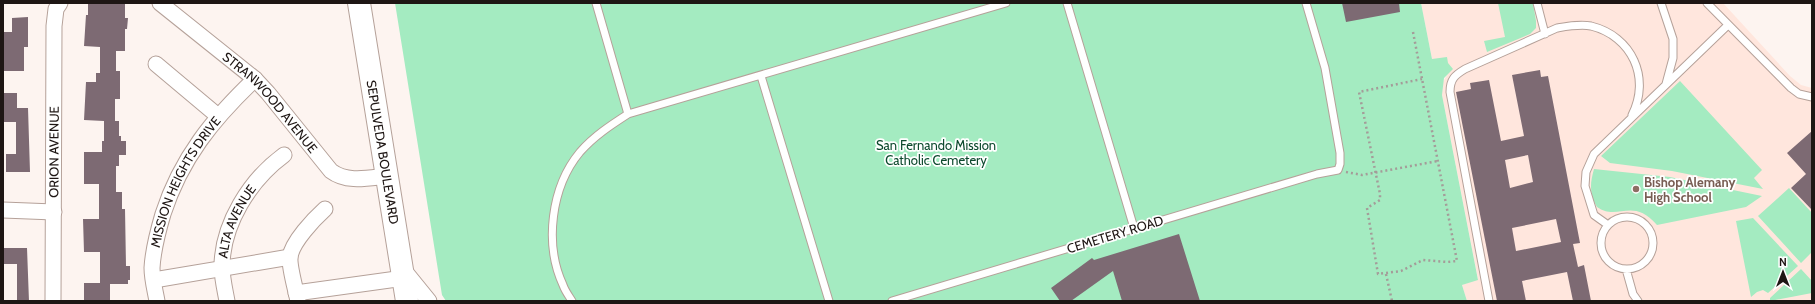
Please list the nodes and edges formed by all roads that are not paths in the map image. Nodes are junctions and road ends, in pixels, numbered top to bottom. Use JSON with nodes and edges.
{"nodes":[{"id":1,"x":60,"y":3,"type":"edge"},
{"id":2,"x":160,"y":3,"type":"edge"},
{"id":3,"x":359,"y":3,"type":"edge"},
{"id":4,"x":596,"y":3,"type":"edge"},
{"id":5,"x":1006,"y":3,"type":"edge"},
{"id":6,"x":1067,"y":3,"type":"edge"},
{"id":7,"x":1306,"y":3,"type":"edge"},
{"id":8,"x":1537,"y":3,"type":"edge"},
{"id":9,"x":1661,"y":3,"type":"edge"},
{"id":10,"x":1707,"y":3,"type":"edge"},
{"id":11,"x":1728,"y":25,"type":"junction"},
{"id":12,"x":1545,"y":34,"type":"junction"},
{"id":13,"x":156,"y":64,"type":"dead end"},
{"id":14,"x":761,"y":76,"type":"junction"},
{"id":15,"x":255,"y":79,"type":"junction"},
{"id":16,"x":1666,"y":84,"type":"junction"},
{"id":17,"x":1812,"y":97,"type":"edge"},
{"id":18,"x":628,"y":114,"type":"junction"},
{"id":19,"x":1632,"y":115,"type":"junction"},
{"id":20,"x":218,"y":116,"type":"junction"},
{"id":21,"x":284,"y":155,"type":"dead end"},
{"id":22,"x":387,"y":176,"type":"junction"},
{"id":23,"x":325,"y":209,"type":"dead end"},
{"id":24,"x":3,"y":210,"type":"edge"},
{"id":25,"x":54,"y":212,"type":"junction"},
{"id":26,"x":1608,"y":225,"type":"junction"},
{"id":27,"x":1134,"y":228,"type":"junction"},
{"id":28,"x":290,"y":257,"type":"junction"},
{"id":29,"x":222,"y":268,"type":"junction"},
{"id":30,"x":1626,"y":269,"type":"junction"},
{"id":31,"x":403,"y":273,"type":"junction"},
{"id":32,"x":154,"y":280,"type":"junction"},
{"id":33,"x":297,"y":297,"type":"edge"},
{"id":34,"x":53,"y":301,"type":"edge"},
{"id":35,"x":157,"y":301,"type":"edge"},
{"id":36,"x":227,"y":301,"type":"edge"},
{"id":37,"x":407,"y":301,"type":"edge"},
{"id":38,"x":429,"y":301,"type":"edge"},
{"id":39,"x":572,"y":301,"type":"edge"},
{"id":40,"x":829,"y":301,"type":"edge"},
{"id":41,"x":892,"y":301,"type":"edge"},
{"id":42,"x":1490,"y":301,"type":"edge"},
{"id":43,"x":1638,"y":301,"type":"edge"}],
"edges":[{"from":1,"to":25,"type":"street","name":"ORION AVENUE"},
{"from":2,"to":15,"type":"street","name":"STRANWOOD AVENUE"},
{"from":3,"to":22,"type":"main road","name":"SEPULVEDA BOULEVARD"},
{"from":4,"to":18,"type":"lane"},
{"from":5,"to":14,"type":"lane"},
{"from":6,"to":27,"type":"lane"},
{"from":7,"to":27,"type":"lane","name":"CEMETERY ROAD"},
{"from":8,"to":12,"type":"lane"},
{"from":9,"to":16,"type":"lane"},
{"from":10,"to":11,"type":"lane"},
{"from":11,"to":16,"type":"lane"},
{"from":11,"to":17,"type":"lane"},
{"from":12,"to":19,"type":"lane"},
{"from":12,"to":42,"type":"lane"},
{"from":13,"to":20,"type":"street"},
{"from":14,"to":18,"type":"lane"},
{"from":14,"to":40,"type":"lane"},
{"from":15,"to":20,"type":"street","name":"MISSION HEIGHTS DRIVE"},
{"from":15,"to":22,"type":"street","name":"STRANWOOD AVENUE"},
{"from":16,"to":19,"type":"lane"},
{"from":18,"to":39,"type":"lane"},
{"from":19,"to":26,"type":"lane"},
{"from":20,"to":32,"type":"street","name":"MISSION HEIGHTS DRIVE"},
{"from":21,"to":29,"type":"street","name":"ALTA AVENUE"},
{"from":22,"to":31,"type":"main road","name":"SEPULVEDA BOULEVARD"},
{"from":23,"to":28,"type":"street"},
{"from":24,"to":25,"type":"street"},
{"from":25,"to":34,"type":"street","name":"ORION AVENUE"},
{"from":26,"to":30,"type":"lane"},
{"from":26,"to":30,"type":"lane"},
{"from":27,"to":41,"type":"lane","name":"CEMETERY ROAD"},
{"from":28,"to":29,"type":"street"},
{"from":28,"to":33,"type":"street"},
{"from":29,"to":32,"type":"street"},
{"from":29,"to":36,"type":"street","name":"ALTA AVENUE"},
{"from":30,"to":43,"type":"lane"},
{"from":31,"to":33,"type":"street"},
{"from":31,"to":37,"type":"main road","name":"SEPULVEDA BOULEVARD"},
{"from":31,"to":38,"type":"street"},
{"from":32,"to":35,"type":"street","name":"MISSION HEIGHTS DRIVE"}]}
